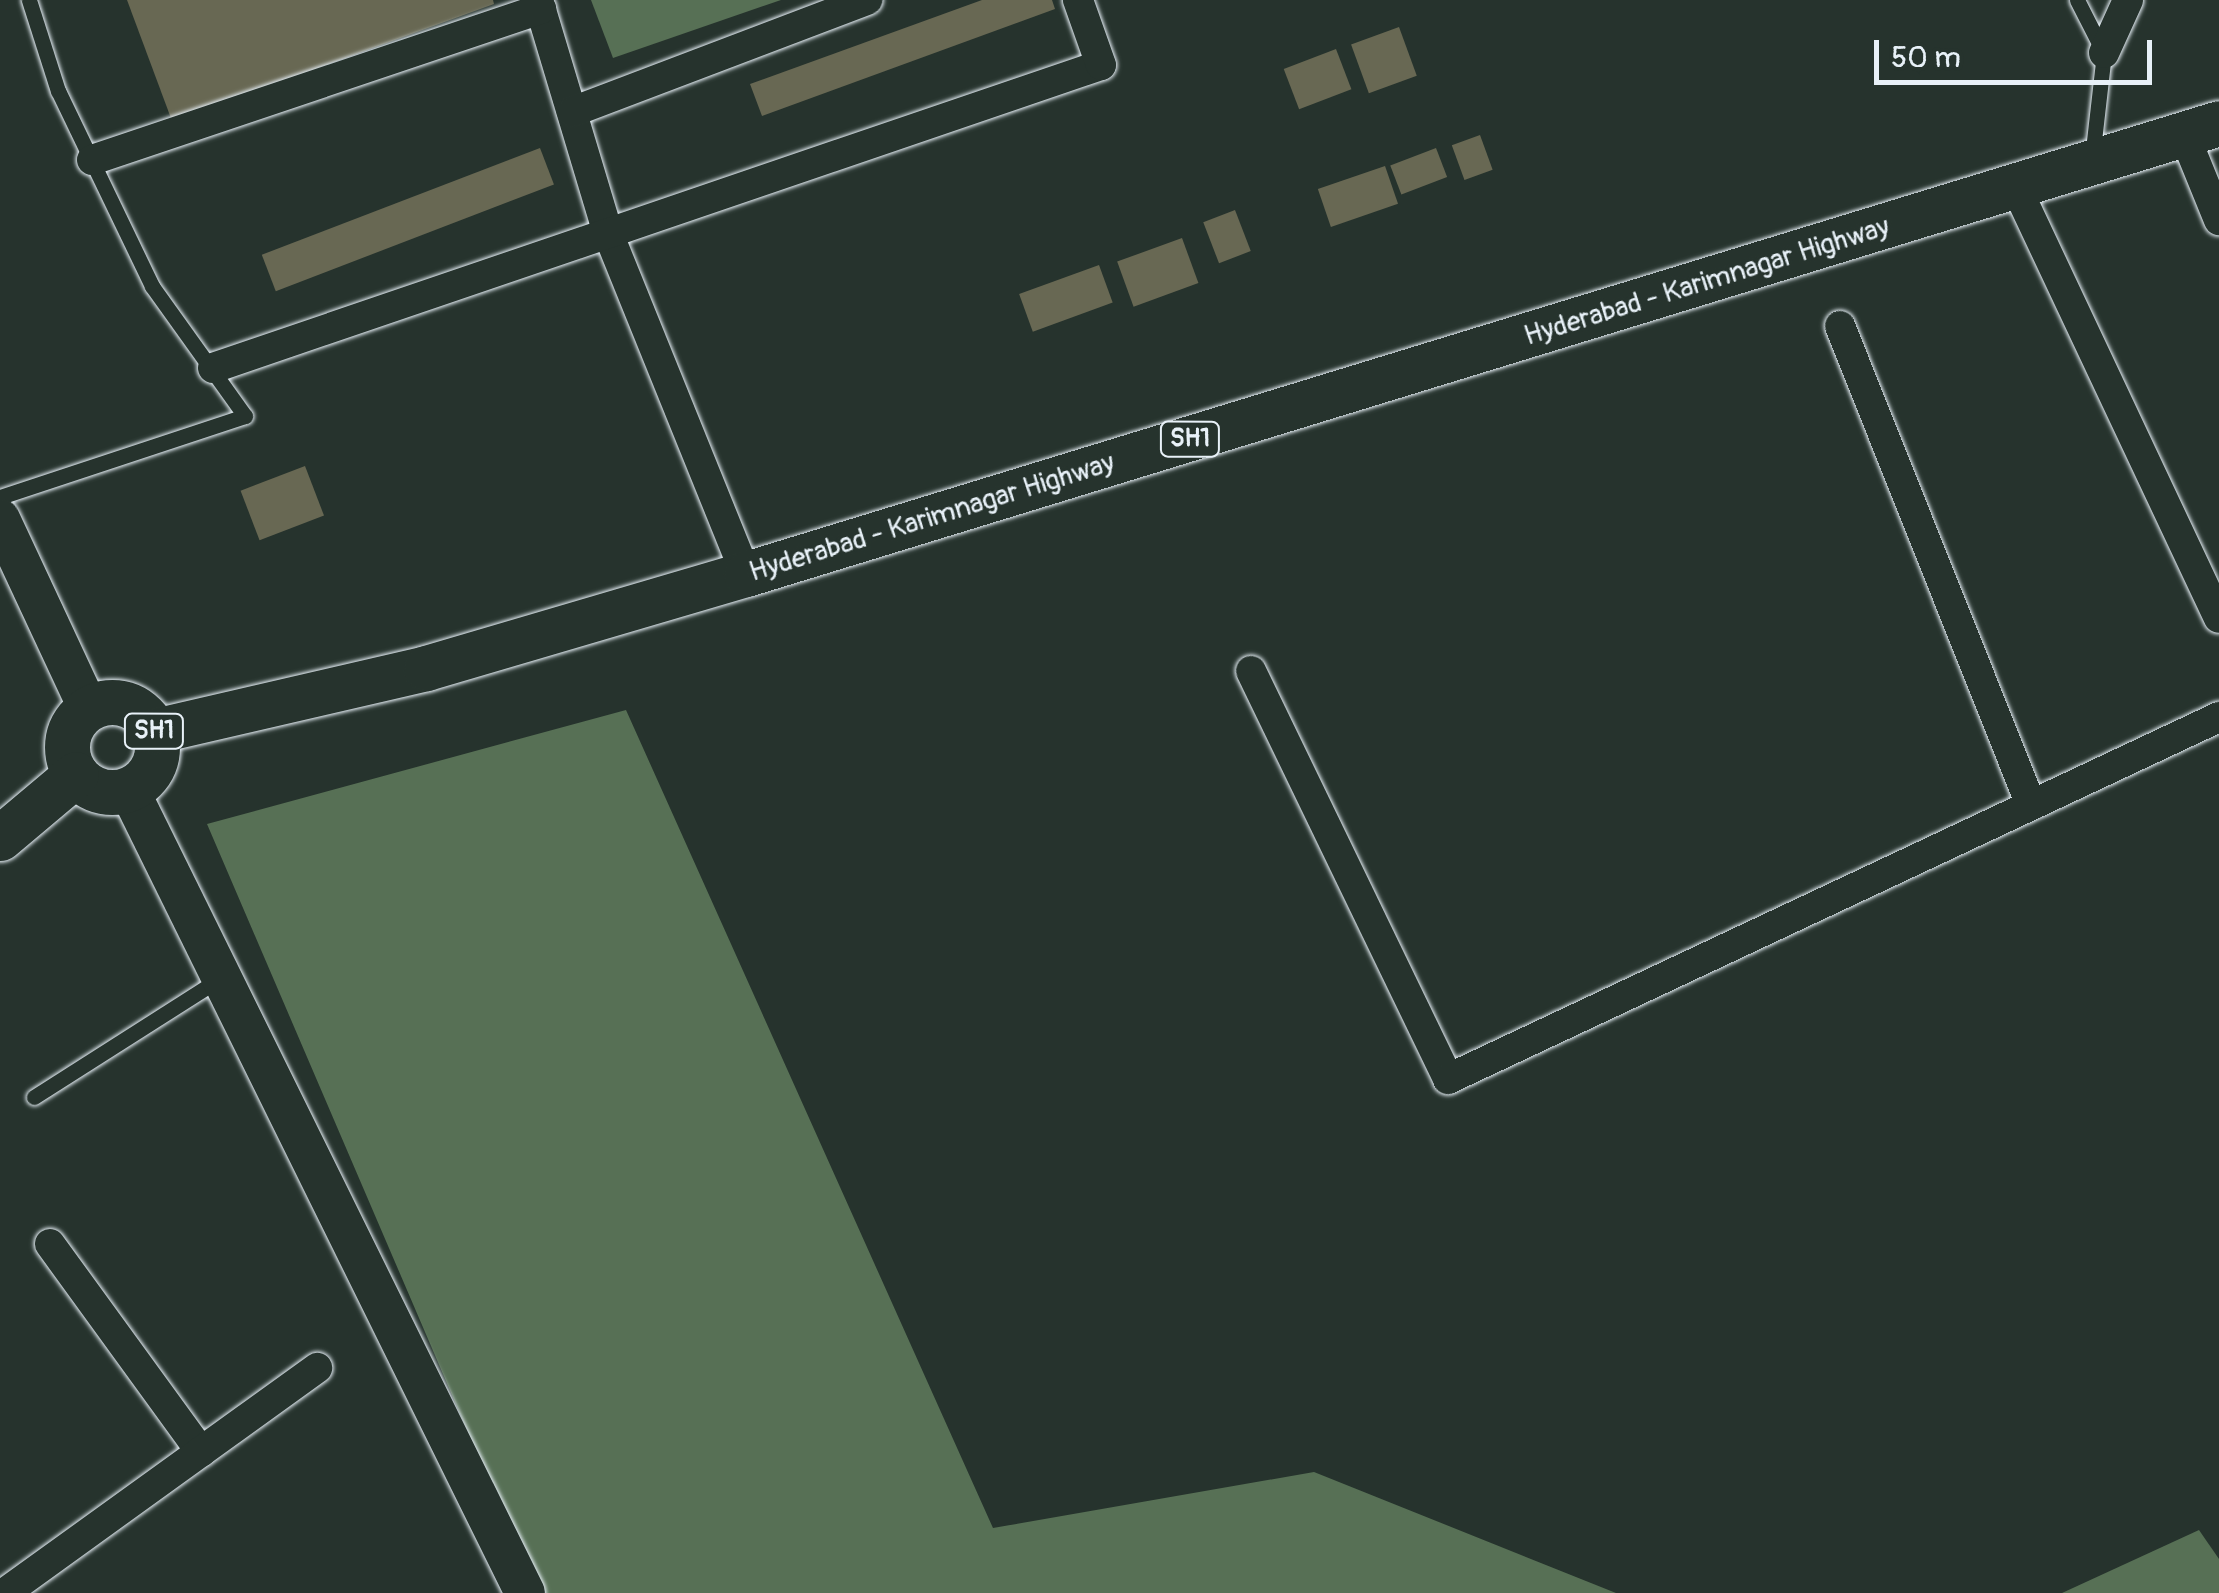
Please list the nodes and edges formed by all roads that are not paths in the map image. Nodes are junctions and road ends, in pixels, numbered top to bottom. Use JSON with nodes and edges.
{"nodes":[{"id":1,"x":29,"y":0,"type":"edge"},
{"id":2,"x":867,"y":0,"type":"edge"},
{"id":3,"x":1078,"y":0,"type":"edge"},
{"id":4,"x":2077,"y":0,"type":"edge"},
{"id":5,"x":2128,"y":0,"type":"edge"},
{"id":6,"x":540,"y":4,"type":"edge"},
{"id":7,"x":2104,"y":53,"type":"junction"},
{"id":8,"x":572,"y":112,"type":"junction"},
{"id":9,"x":2202,"y":128,"type":"edge"},
{"id":10,"x":92,"y":160,"type":"junction"},
{"id":11,"x":2091,"y":166,"type":"junction"},
{"id":12,"x":2016,"y":187,"type":"junction"},
{"id":13,"x":2219,"y":220,"type":"edge"},
{"id":14,"x":608,"y":233,"type":"junction"},
{"id":15,"x":1840,"y":326,"type":"dead end"},
{"id":16,"x":213,"y":368,"type":"junction"},
{"id":17,"x":0,"y":497,"type":"edge"},
{"id":18,"x":0,"y":519,"type":"edge"},
{"id":19,"x":746,"y":574,"type":"junction"},
{"id":20,"x":2219,"y":618,"type":"edge"},
{"id":21,"x":1251,"y":671,"type":"dead end"},
{"id":22,"x":88,"y":708,"type":"junction"},
{"id":23,"x":2219,"y":717,"type":"edge"},
{"id":24,"x":154,"y":731,"type":"junction"},
{"id":25,"x":71,"y":761,"type":"junction"},
{"id":26,"x":129,"y":790,"type":"junction"},
{"id":27,"x":0,"y":800,"type":"edge"},
{"id":28,"x":2031,"y":805,"type":"junction"},
{"id":29,"x":0,"y":838,"type":"edge"},
{"id":30,"x":222,"y":978,"type":"junction"},
{"id":31,"x":34,"y":1097,"type":"dead end"},
{"id":32,"x":50,"y":1244,"type":"dead end"},
{"id":33,"x":317,"y":1368,"type":"dead end"},
{"id":34,"x":200,"y":1452,"type":"junction"},
{"id":35,"x":4,"y":1593,"type":"edge"},
{"id":36,"x":525,"y":1593,"type":"edge"}],
"edges":[{"from":1,"to":10,"type":"lane"},
{"from":2,"to":8,"type":"street"},
{"from":3,"to":14,"type":"street"},
{"from":4,"to":7,"type":"lane"},
{"from":5,"to":7,"type":"street"},
{"from":6,"to":8,"type":"street"},
{"from":6,"to":10,"type":"street"},
{"from":7,"to":11,"type":"lane"},
{"from":8,"to":14,"type":"street"},
{"from":9,"to":11,"type":"main road","name":"Hyderabad - Karimnagar Highway","number":"SH1"},
{"from":9,"to":13,"type":"street"},
{"from":10,"to":16,"type":"lane"},
{"from":11,"to":12,"type":"main road","name":"Hyderabad - Karimnagar Highway","number":"SH1"},
{"from":12,"to":19,"type":"main road","name":"Hyderabad - Karimnagar Highway","number":"SH1"},
{"from":12,"to":20,"type":"street"},
{"from":14,"to":16,"type":"street"},
{"from":14,"to":19,"type":"street"},
{"from":15,"to":28,"type":"street"},
{"from":16,"to":17,"type":"lane"},
{"from":18,"to":22,"type":"main road"},
{"from":19,"to":24,"type":"main road","name":"Hyderabad - Karimnagar Highway","number":"SH1"},
{"from":21,"to":28,"type":"street"},
{"from":22,"to":24,"type":"main road","number":"SH1"},
{"from":22,"to":25,"type":"main road","number":"SH1"},
{"from":23,"to":28,"type":"street"},
{"from":24,"to":26,"type":"main road","number":"SH1"},
{"from":25,"to":26,"type":"main road","number":"SH1"},
{"from":25,"to":27,"type":"main road"},
{"from":25,"to":29,"type":"main road","number":"SH1"},
{"from":26,"to":30,"type":"main road"},
{"from":30,"to":31,"type":"lane"},
{"from":30,"to":36,"type":"main road"},
{"from":32,"to":34,"type":"street"},
{"from":33,"to":34,"type":"street"},
{"from":34,"to":35,"type":"street"}]}
